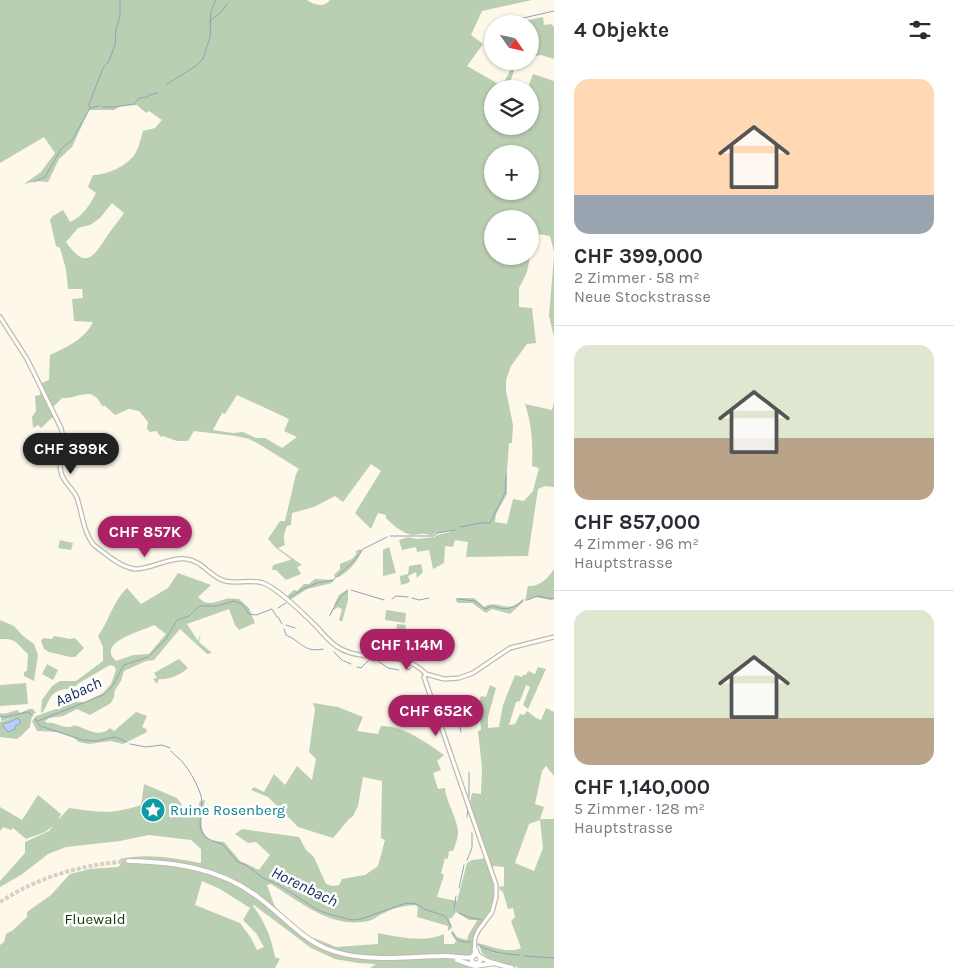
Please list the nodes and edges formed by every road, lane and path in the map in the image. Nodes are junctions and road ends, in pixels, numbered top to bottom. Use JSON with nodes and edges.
{"nodes":[{"id":1,"x":0,"y":317,"type":"edge"},
{"id":2,"x":554,"y":636,"type":"edge"},
{"id":3,"x":426,"y":674,"type":"junction"},
{"id":4,"x":128,"y":861,"type":"tunnel mouth"},
{"id":5,"x":440,"y":957,"type":"junction"},
{"id":6,"x":476,"y":957,"type":"junction"},
{"id":7,"x":461,"y":960,"type":"junction"},
{"id":8,"x":492,"y":962,"type":"junction"},
{"id":9,"x":512,"y":968,"type":"edge"}],
"edges":[{"from":1,"to":3,"type":"street"},
{"from":2,"to":3,"type":"street"},
{"from":3,"to":6,"type":"street"},
{"from":4,"to":5,"type":"main road"},
{"from":5,"to":6,"type":"main road"},
{"from":5,"to":7,"type":"main road"},
{"from":6,"to":7,"type":"main road"},
{"from":6,"to":8,"type":"main road"},
{"from":6,"to":8,"type":"main road"},
{"from":7,"to":8,"type":"main road"},
{"from":8,"to":9,"type":"main road"}]}
